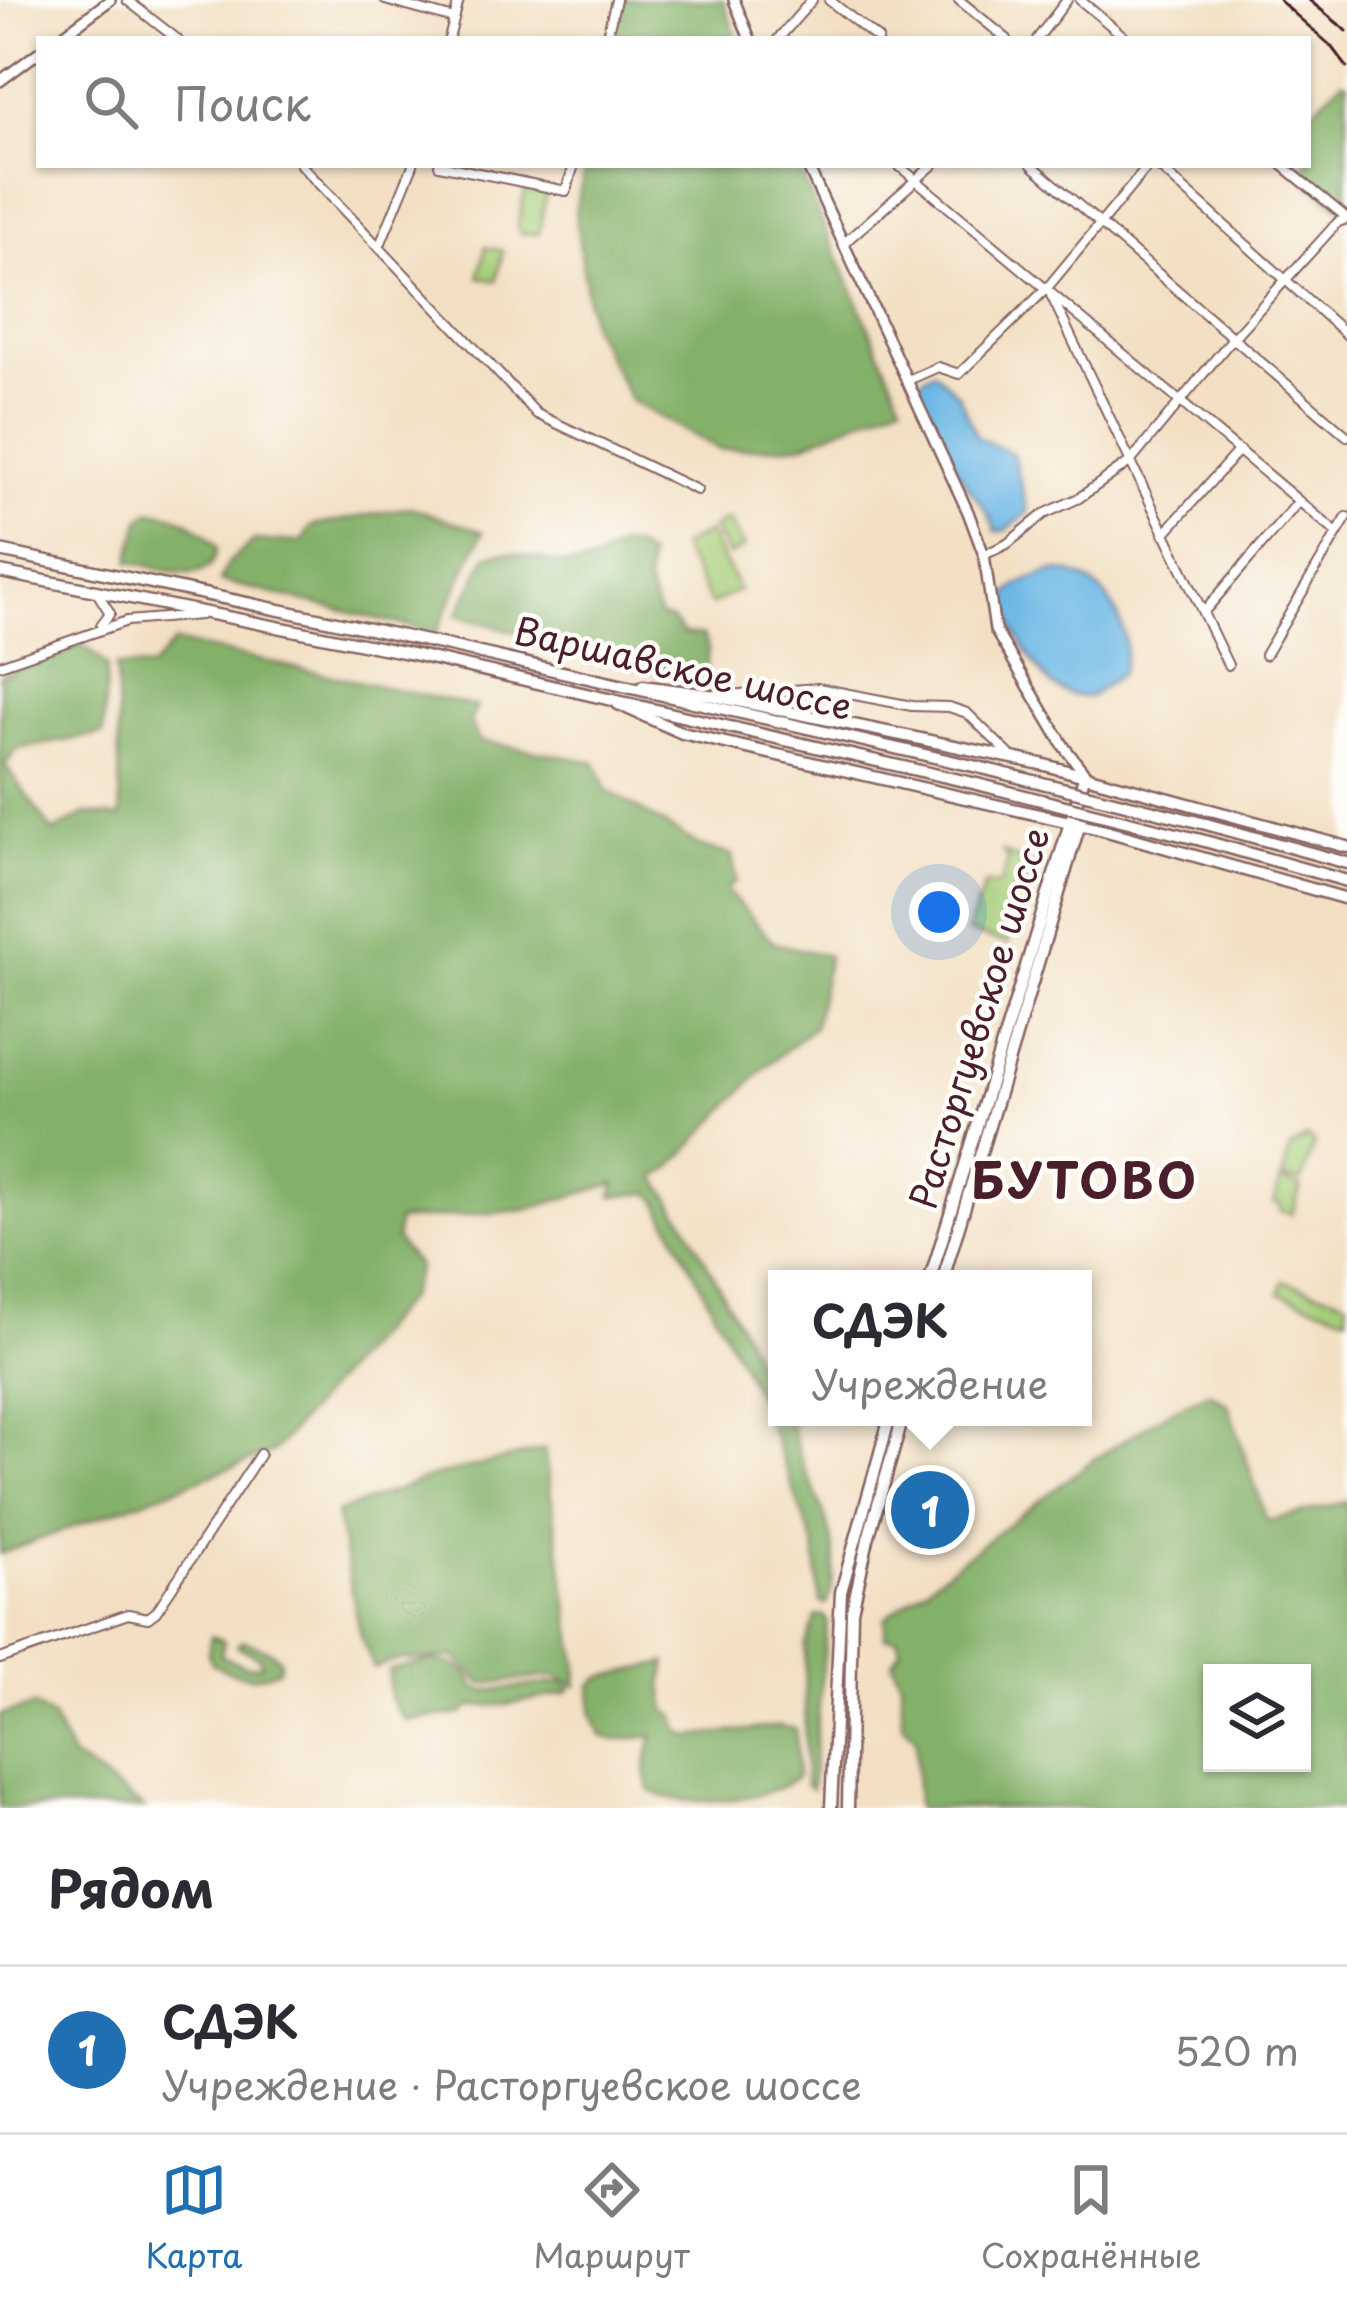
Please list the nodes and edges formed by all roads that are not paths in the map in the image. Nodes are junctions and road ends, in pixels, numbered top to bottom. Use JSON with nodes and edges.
{"nodes":[{"id":1,"x":110,"y":0,"type":"edge"},
{"id":2,"x":127,"y":0,"type":"edge"},
{"id":3,"x":385,"y":0,"type":"edge"},
{"id":4,"x":459,"y":0,"type":"edge"},
{"id":5,"x":616,"y":0,"type":"edge"},
{"id":6,"x":734,"y":0,"type":"edge"},
{"id":7,"x":812,"y":0,"type":"edge"},
{"id":8,"x":829,"y":0,"type":"edge"},
{"id":9,"x":959,"y":0,"type":"edge"},
{"id":10,"x":1067,"y":0,"type":"edge"},
{"id":11,"x":1080,"y":0,"type":"edge"},
{"id":12,"x":454,"y":19,"type":"junction"},
{"id":13,"x":62,"y":36,"type":"edge"},
{"id":14,"x":173,"y":36,"type":"edge"},
{"id":15,"x":449,"y":36,"type":"edge"},
{"id":16,"x":607,"y":36,"type":"edge"},
{"id":17,"x":749,"y":36,"type":"edge"},
{"id":18,"x":781,"y":36,"type":"edge"},
{"id":19,"x":874,"y":36,"type":"edge"},
{"id":20,"x":1003,"y":36,"type":"edge"},
{"id":21,"x":1039,"y":36,"type":"edge"},
{"id":22,"x":1123,"y":36,"type":"edge"},
{"id":23,"x":36,"y":54,"type":"edge"},
{"id":24,"x":0,"y":81,"type":"edge"},
{"id":25,"x":304,"y":168,"type":"edge"},
{"id":26,"x":412,"y":168,"type":"edge"},
{"id":27,"x":454,"y":168,"type":"edge"},
{"id":28,"x":573,"y":168,"type":"edge"},
{"id":29,"x":808,"y":168,"type":"edge"},
{"id":30,"x":901,"y":168,"type":"edge"},
{"id":31,"x":929,"y":168,"type":"edge"},
{"id":32,"x":1036,"y":168,"type":"edge"},
{"id":33,"x":1150,"y":168,"type":"edge"},
{"id":34,"x":1156,"y":168,"type":"edge"},
{"id":35,"x":1286,"y":168,"type":"edge"},
{"id":36,"x":914,"y":179,"type":"junction"},
{"id":37,"x":1347,"y":218,"type":"edge"},
{"id":38,"x":1101,"y":224,"type":"junction"},
{"id":39,"x":843,"y":244,"type":"junction"},
{"id":40,"x":380,"y":245,"type":"junction"},
{"id":41,"x":1284,"y":280,"type":"junction"},
{"id":42,"x":1048,"y":288,"type":"junction"},
{"id":43,"x":1347,"y":335,"type":"edge"},
{"id":44,"x":1232,"y":339,"type":"junction"},
{"id":45,"x":906,"y":381,"type":"junction"},
{"id":46,"x":1181,"y":402,"type":"junction"},
{"id":47,"x":1347,"y":436,"type":"edge"},
{"id":48,"x":1239,"y":450,"type":"junction"},
{"id":49,"x":1131,"y":461,"type":"junction"},
{"id":50,"x":697,"y":490,"type":"dead end"},
{"id":51,"x":1299,"y":501,"type":"junction"},
{"id":52,"x":1347,"y":517,"type":"edge"},
{"id":53,"x":1337,"y":533,"type":"junction"},
{"id":54,"x":1164,"y":534,"type":"junction"},
{"id":55,"x":0,"y":551,"type":"edge"},
{"id":56,"x":984,"y":555,"type":"junction"},
{"id":57,"x":0,"y":572,"type":"edge"},
{"id":58,"x":94,"y":591,"type":"junction"},
{"id":59,"x":1203,"y":613,"type":"junction"},
{"id":60,"x":212,"y":614,"type":"junction"},
{"id":61,"x":89,"y":632,"type":"junction"},
{"id":62,"x":1264,"y":655,"type":"dead end"},
{"id":63,"x":0,"y":665,"type":"edge"},
{"id":64,"x":1228,"y":665,"type":"dead end"},
{"id":65,"x":613,"y":683,"type":"junction"},
{"id":66,"x":709,"y":694,"type":"junction"},
{"id":67,"x":610,"y":700,"type":"junction"},
{"id":68,"x":1061,"y":741,"type":"junction"},
{"id":69,"x":1016,"y":758,"type":"junction"},
{"id":70,"x":1041,"y":764,"type":"junction"},
{"id":71,"x":1085,"y":774,"type":"junction"},
{"id":72,"x":1076,"y":824,"type":"junction"},
{"id":73,"x":1347,"y":847,"type":"edge"},
{"id":74,"x":1347,"y":863,"type":"edge"},
{"id":75,"x":1347,"y":881,"type":"edge"},
{"id":76,"x":1347,"y":898,"type":"edge"},
{"id":77,"x":933,"y":1270,"type":"edge"},
{"id":78,"x":946,"y":1270,"type":"edge"},
{"id":79,"x":887,"y":1426,"type":"edge"},
{"id":80,"x":901,"y":1426,"type":"edge"},
{"id":81,"x":260,"y":1454,"type":"dead end"},
{"id":82,"x":0,"y":1659,"type":"edge"},
{"id":83,"x":831,"y":1808,"type":"edge"},
{"id":84,"x":848,"y":1808,"type":"edge"}],
"edges":[{"from":1,"to":13,"type":"street"},
{"from":2,"to":14,"type":"street"},
{"from":3,"to":12,"type":"street"},
{"from":4,"to":12,"type":"street"},
{"from":5,"to":16,"type":"street"},
{"from":6,"to":17,"type":"street"},
{"from":7,"to":18,"type":"street"},
{"from":8,"to":19,"type":"street"},
{"from":9,"to":20,"type":"street"},
{"from":10,"to":21,"type":"street"},
{"from":11,"to":22,"type":"street"},
{"from":12,"to":15,"type":"street"},
{"from":23,"to":24,"type":"street"},
{"from":25,"to":40,"type":"street"},
{"from":26,"to":40,"type":"street"},
{"from":27,"to":28,"type":"street"},
{"from":29,"to":39,"type":"street"},
{"from":30,"to":36,"type":"street"},
{"from":31,"to":36,"type":"street"},
{"from":32,"to":38,"type":"street"},
{"from":33,"to":38,"type":"street"},
{"from":34,"to":41,"type":"street"},
{"from":35,"to":37,"type":"street"},
{"from":36,"to":39,"type":"street"},
{"from":36,"to":42,"type":"street"},
{"from":37,"to":41,"type":"street"},
{"from":38,"to":42,"type":"street"},
{"from":38,"to":44,"type":"street"},
{"from":39,"to":45,"type":"street"},
{"from":40,"to":50,"type":"street"},
{"from":41,"to":43,"type":"street"},
{"from":41,"to":44,"type":"street"},
{"from":42,"to":45,"type":"street"},
{"from":42,"to":46,"type":"street"},
{"from":42,"to":49,"type":"street"},
{"from":44,"to":46,"type":"street"},
{"from":44,"to":47,"type":"street"},
{"from":45,"to":56,"type":"street"},
{"from":46,"to":48,"type":"street"},
{"from":46,"to":49,"type":"street"},
{"from":48,"to":51,"type":"street"},
{"from":48,"to":54,"type":"street"},
{"from":49,"to":54,"type":"street"},
{"from":49,"to":56,"type":"street"},
{"from":51,"to":53,"type":"street"},
{"from":51,"to":59,"type":"street"},
{"from":52,"to":53,"type":"street"},
{"from":53,"to":62,"type":"street"},
{"from":54,"to":59,"type":"street"},
{"from":55,"to":65,"type":"main road","name":"Варшавское шоссе"},
{"from":56,"to":68,"type":"street"},
{"from":57,"to":58,"type":"main road","name":"Варшавское шоссе"},
{"from":58,"to":60,"type":"main road","name":"Варшавское шоссе"},
{"from":58,"to":61,"type":"street"},
{"from":59,"to":64,"type":"street"},
{"from":60,"to":61,"type":"street"},
{"from":60,"to":67,"type":"main road","name":"Варшавское шоссе"},
{"from":61,"to":63,"type":"street"},
{"from":65,"to":66,"type":"main road"},
{"from":65,"to":74,"type":"main road","name":"Варшавское шоссе","bridge":true},
{"from":66,"to":69,"type":"main road"},
{"from":66,"to":69,"type":"street"},
{"from":67,"to":72,"type":"main road"},
{"from":67,"to":75,"type":"main road","name":"Варшавское шоссе","bridge":true},
{"from":68,"to":70,"type":"street"},
{"from":68,"to":71,"type":"street"},
{"from":69,"to":70,"type":"main road"},
{"from":70,"to":71,"type":"main road"},
{"from":71,"to":72,"type":"main road"},
{"from":71,"to":73,"type":"main road"},
{"from":72,"to":76,"type":"main road"},
{"from":72,"to":77,"type":"main road","name":"Расторгуевское шоссе"},
{"from":72,"to":78,"type":"main road","name":"Расторгуевское шоссе"},
{"from":79,"to":83,"type":"main road"},
{"from":80,"to":84,"type":"main road"},
{"from":81,"to":82,"type":"street"}]}
